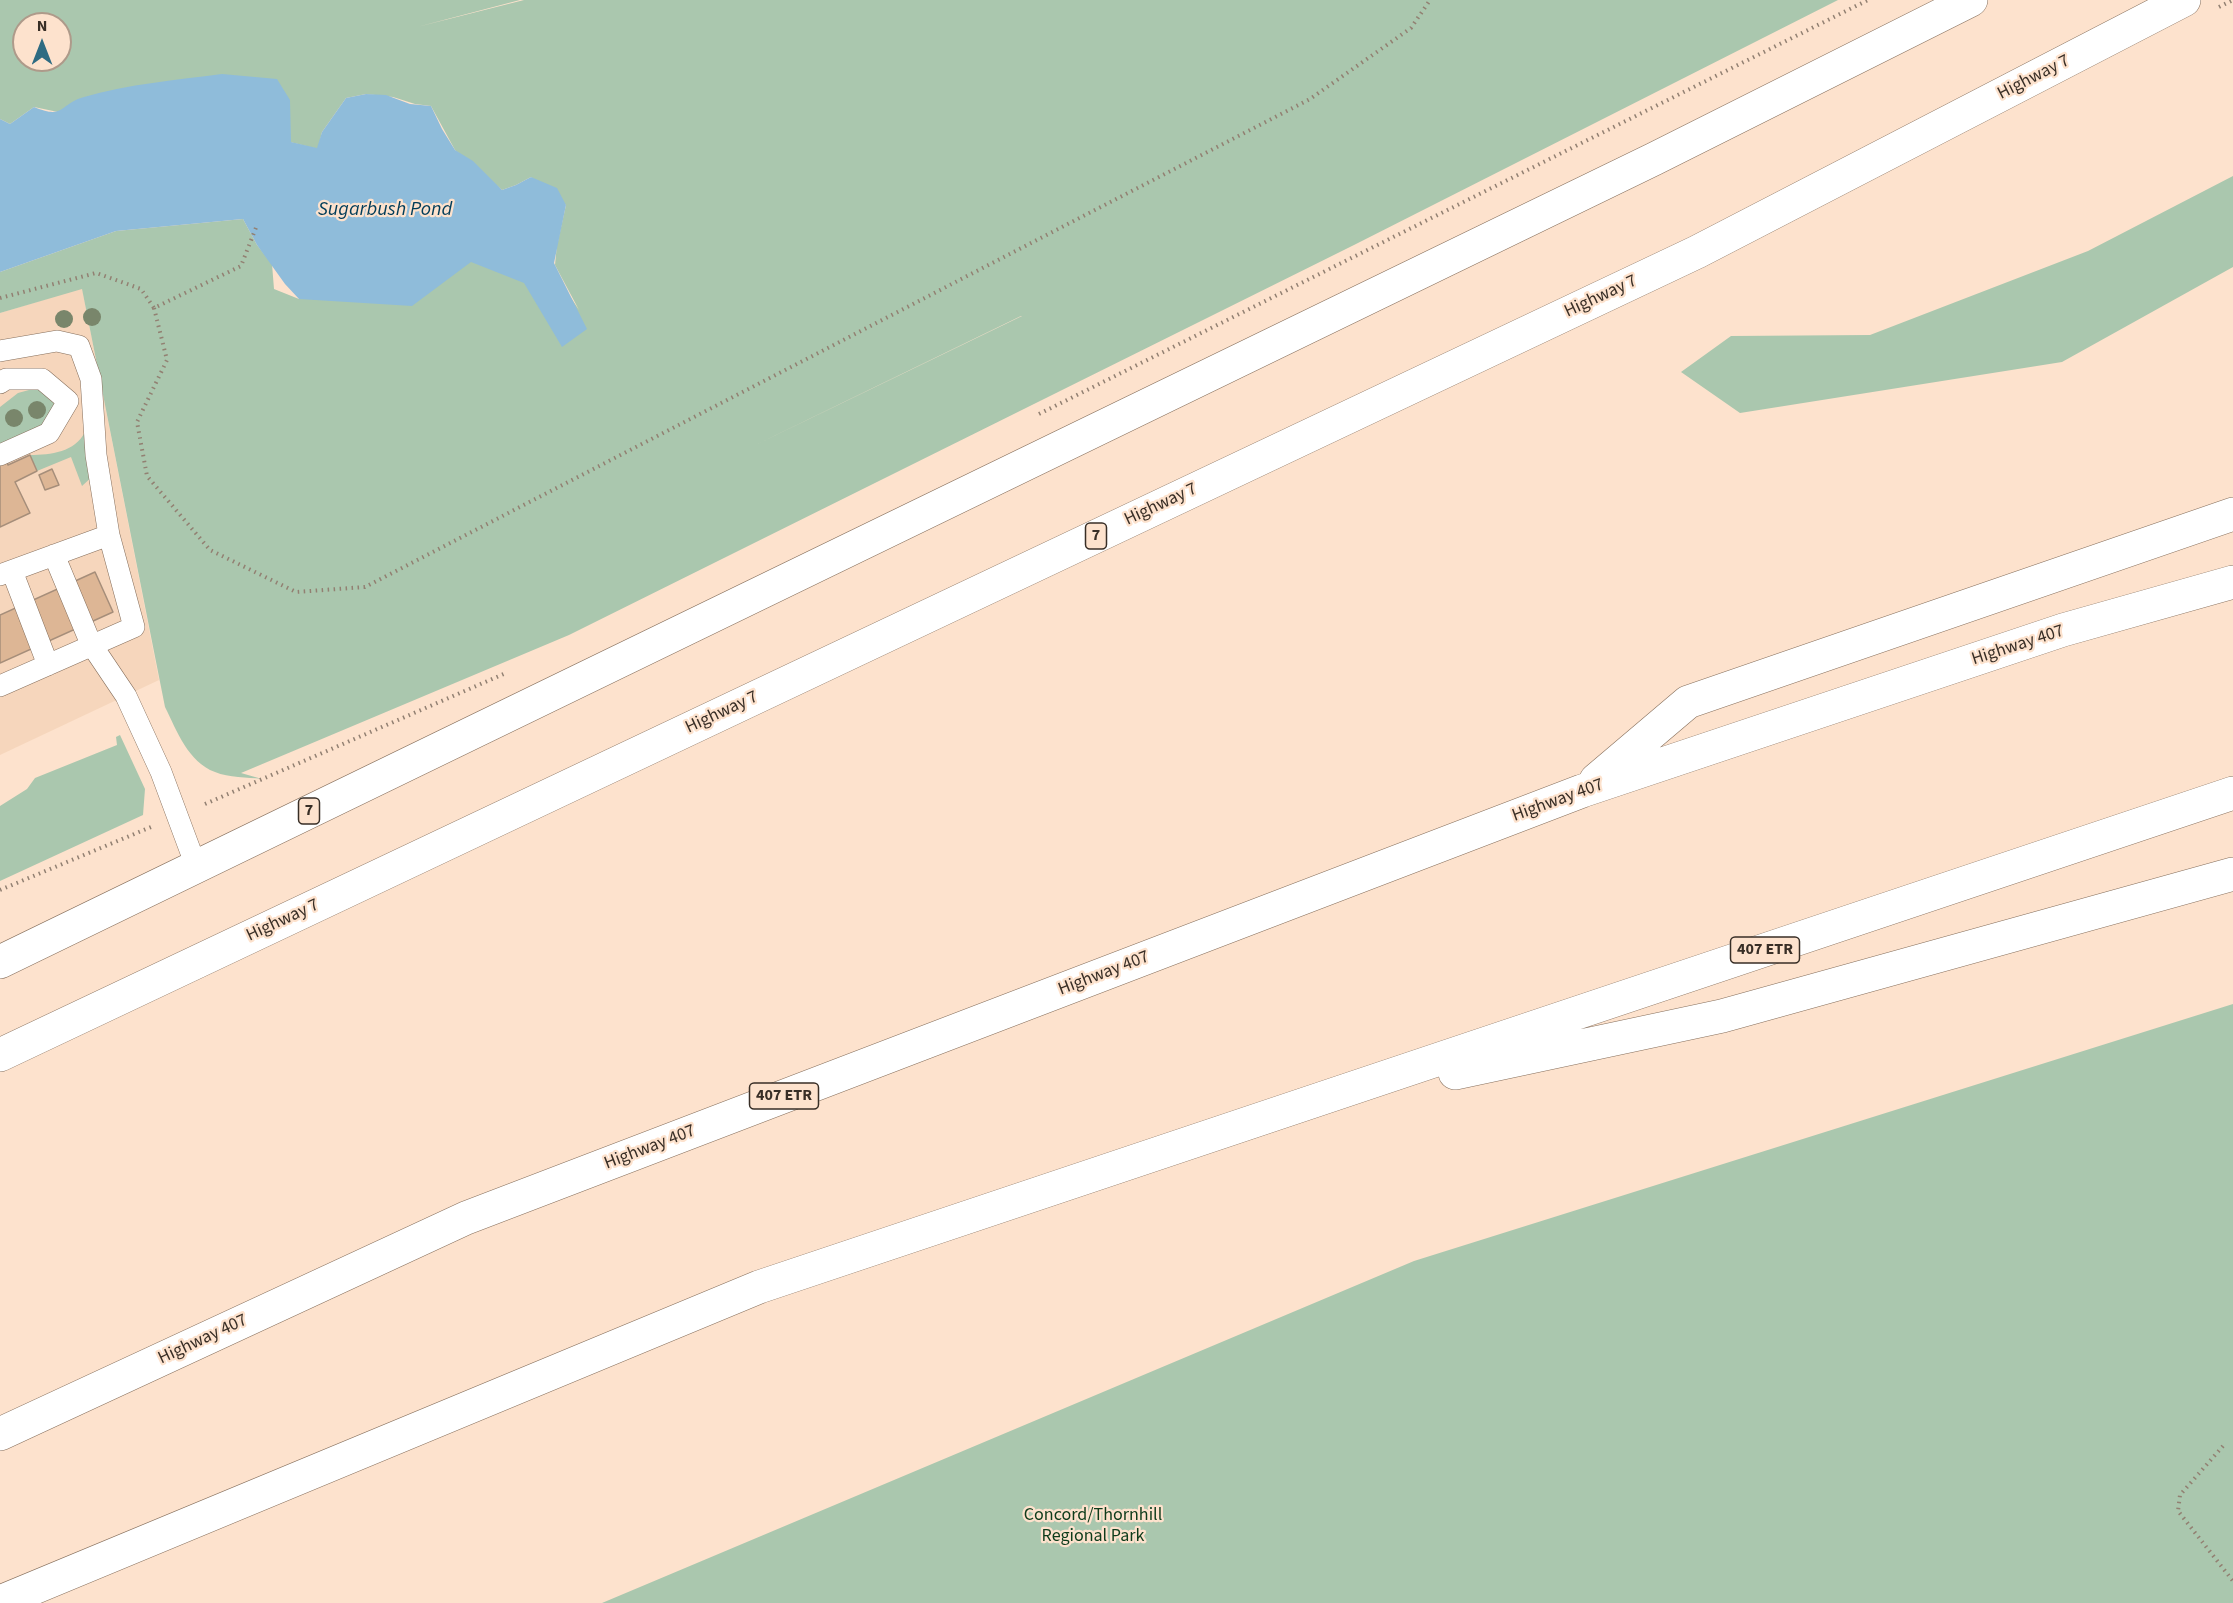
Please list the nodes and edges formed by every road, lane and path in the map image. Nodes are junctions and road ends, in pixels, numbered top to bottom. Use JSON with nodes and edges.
{"nodes":[{"id":1,"x":1430,"y":0,"type":"edge"},
{"id":2,"x":1868,"y":0,"type":"edge"},
{"id":3,"x":1971,"y":0,"type":"edge"},
{"id":4,"x":2184,"y":0,"type":"edge"},
{"id":5,"x":258,"y":225,"type":"dead end"},
{"id":6,"x":0,"y":298,"type":"edge"},
{"id":7,"x":154,"y":308,"type":"junction"},
{"id":8,"x":0,"y":351,"type":"edge"},
{"id":9,"x":0,"y":383,"type":"edge"},
{"id":10,"x":1032,"y":418,"type":"dead end"},
{"id":11,"x":0,"y":455,"type":"edge"},
{"id":12,"x":2233,"y":514,"type":"edge"},
{"id":13,"x":109,"y":535,"type":"junction"},
{"id":14,"x":54,"y":555,"type":"junction"},
{"id":15,"x":6,"y":573,"type":"edge"},
{"id":16,"x":2233,"y":582,"type":"edge"},
{"id":17,"x":92,"y":644,"type":"junction"},
{"id":18,"x":48,"y":665,"type":"junction"},
{"id":19,"x":507,"y":673,"type":"dead end"},
{"id":20,"x":0,"y":686,"type":"edge"},
{"id":21,"x":1582,"y":791,"type":"junction"},
{"id":22,"x":2233,"y":793,"type":"edge"},
{"id":23,"x":177,"y":816,"type":"junction"},
{"id":24,"x":196,"y":866,"type":"junction"},
{"id":25,"x":2233,"y":874,"type":"edge"},
{"id":26,"x":0,"y":890,"type":"edge"},
{"id":27,"x":0,"y":962,"type":"edge"},
{"id":28,"x":0,"y":1055,"type":"edge"},
{"id":29,"x":1298,"y":1107,"type":"junction"},
{"id":30,"x":0,"y":1434,"type":"edge"},
{"id":31,"x":2223,"y":1446,"type":"dead end"},
{"id":32,"x":2233,"y":1581,"type":"edge"},
{"id":33,"x":0,"y":1602,"type":"edge"}],
"edges":[{"from":1,"to":7,"type":"path"},
{"from":2,"to":10,"type":"path"},
{"from":3,"to":24,"type":"main road","number":"7"},
{"from":4,"to":28,"type":"main road","name":"Highway 7","number":"7"},
{"from":5,"to":7,"type":"path"},
{"from":6,"to":7,"type":"path"},
{"from":8,"to":13,"type":"lane"},
{"from":9,"to":11,"type":"lane"},
{"from":12,"to":21,"type":"main road"},
{"from":13,"to":14,"type":"lane"},
{"from":13,"to":17,"type":"lane"},
{"from":14,"to":15,"type":"lane"},
{"from":14,"to":17,"type":"lane"},
{"from":15,"to":18,"type":"lane"},
{"from":16,"to":21,"type":"main road","name":"Highway 407","number":"407 ETR"},
{"from":17,"to":18,"type":"lane"},
{"from":17,"to":23,"type":"lane"},
{"from":18,"to":20,"type":"lane"},
{"from":19,"to":23,"type":"path"},
{"from":21,"to":30,"type":"main road","name":"Highway 407","number":"407 ETR"},
{"from":22,"to":29,"type":"main road","number":"407 ETR"},
{"from":23,"to":24,"type":"lane"},
{"from":23,"to":26,"type":"path"},
{"from":24,"to":27,"type":"main road","number":"7"},
{"from":25,"to":29,"type":"main road"},
{"from":29,"to":33,"type":"main road","number":"407 ETR"},
{"from":31,"to":32,"type":"path"}]}
